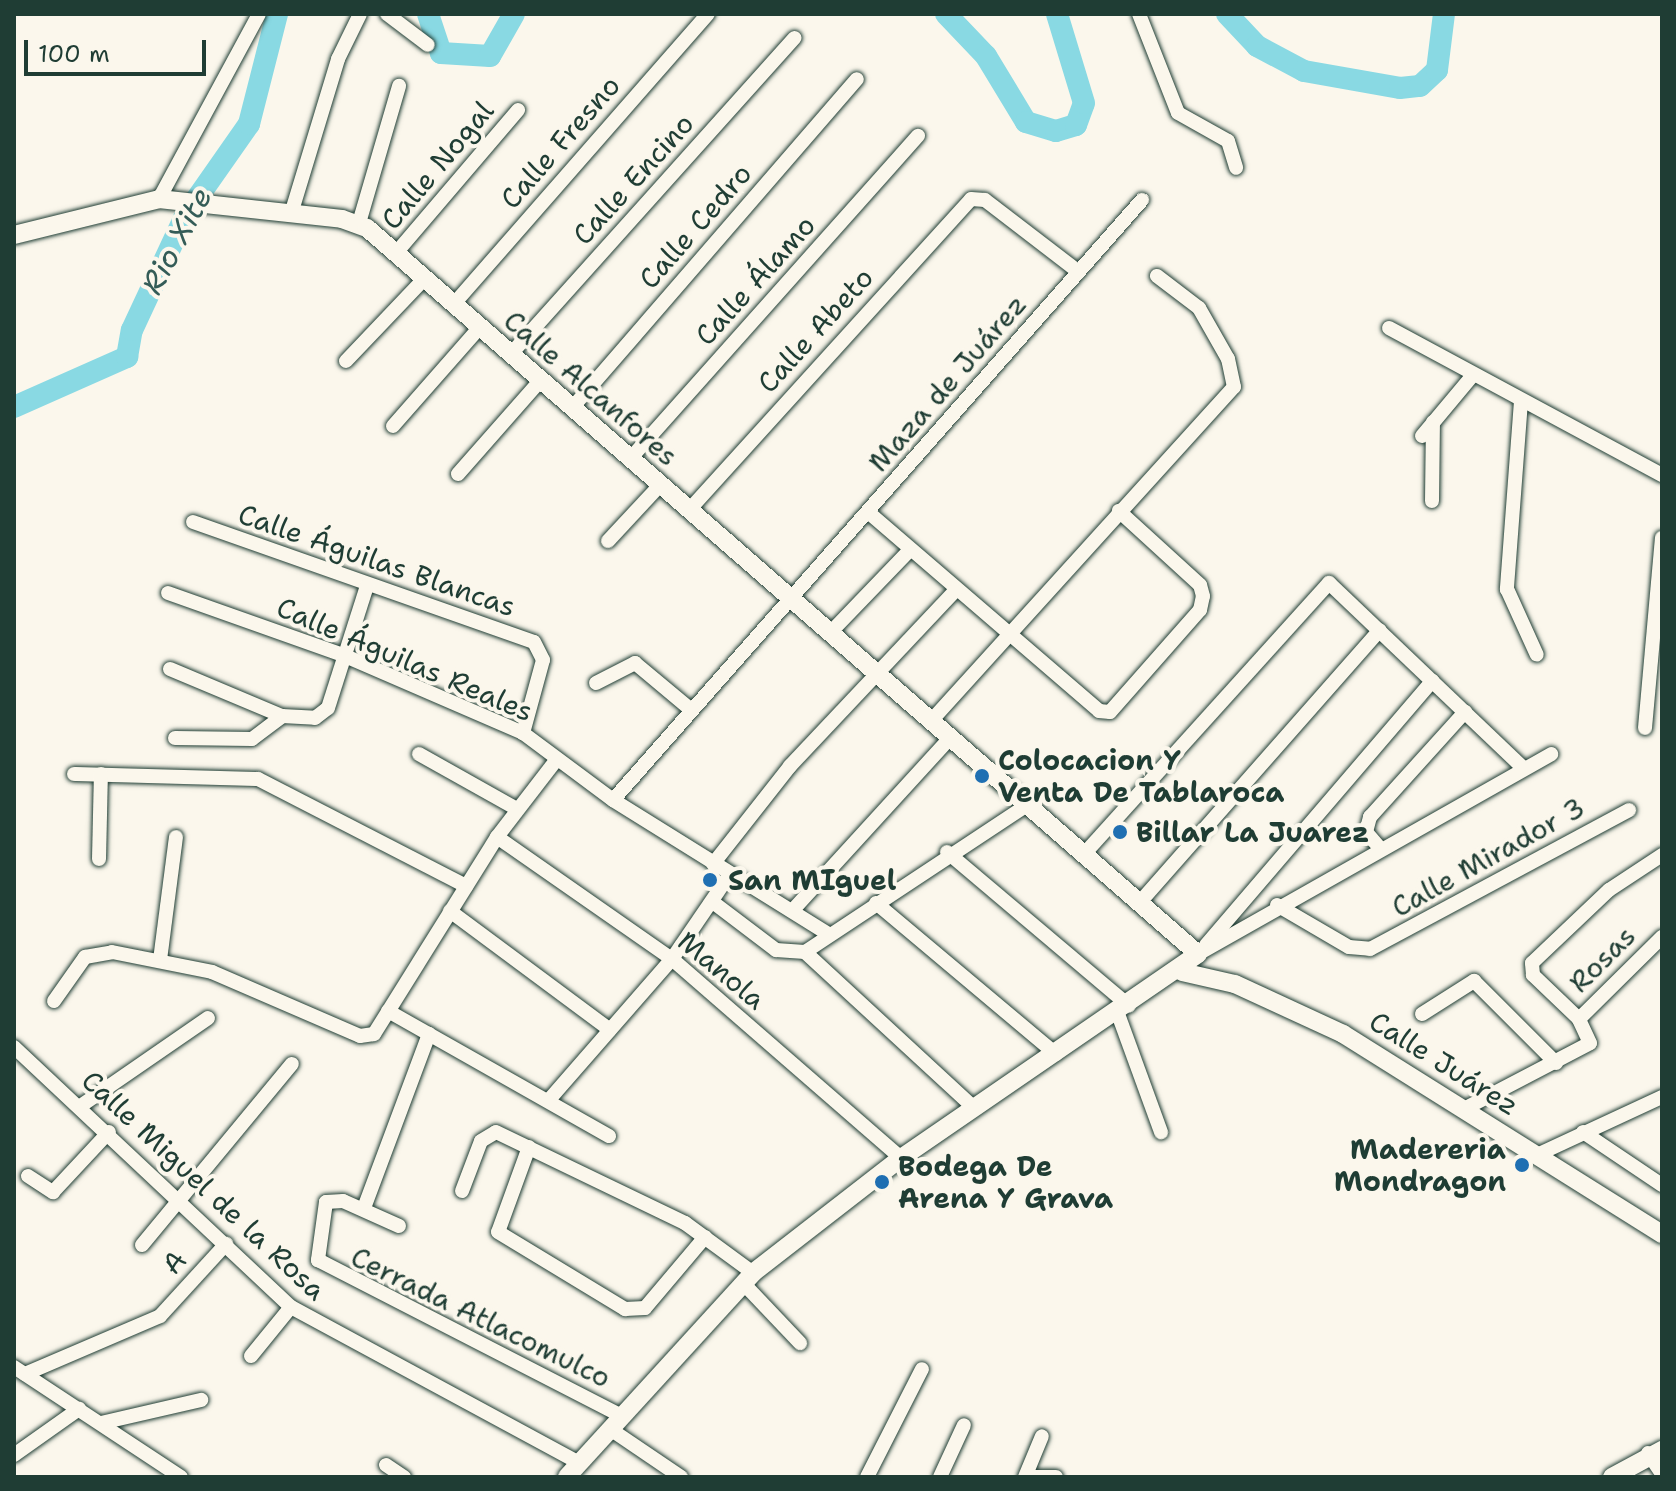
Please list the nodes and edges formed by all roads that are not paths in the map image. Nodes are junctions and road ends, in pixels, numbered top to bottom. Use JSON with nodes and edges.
{"nodes":[{"id":1,"x":259,"y":14,"type":"edge"},
{"id":2,"x":360,"y":14,"type":"edge"},
{"id":3,"x":387,"y":14,"type":"edge"},
{"id":4,"x":708,"y":14,"type":"edge"},
{"id":5,"x":1139,"y":14,"type":"edge"},
{"id":6,"x":794,"y":38,"type":"dead end"},
{"id":7,"x":428,"y":45,"type":"dead end"},
{"id":8,"x":857,"y":79,"type":"dead end"},
{"id":9,"x":399,"y":86,"type":"dead end"},
{"id":10,"x":518,"y":110,"type":"dead end"},
{"id":11,"x":918,"y":136,"type":"dead end"},
{"id":12,"x":1236,"y":168,"type":"dead end"},
{"id":13,"x":167,"y":199,"type":"junction"},
{"id":14,"x":1142,"y":200,"type":"dead end"},
{"id":15,"x":291,"y":214,"type":"junction"},
{"id":16,"x":359,"y":223,"type":"junction"},
{"id":17,"x":14,"y":235,"type":"edge"},
{"id":18,"x":396,"y":253,"type":"junction"},
{"id":19,"x":1079,"y":272,"type":"junction"},
{"id":20,"x":1157,"y":276,"type":"dead end"},
{"id":21,"x":424,"y":279,"type":"junction"},
{"id":22,"x":453,"y":305,"type":"junction"},
{"id":23,"x":479,"y":328,"type":"junction"},
{"id":24,"x":1389,"y":328,"type":"dead end"},
{"id":25,"x":510,"y":355,"type":"junction"},
{"id":26,"x":346,"y":361,"type":"dead end"},
{"id":27,"x":1473,"y":375,"type":"junction"},
{"id":28,"x":541,"y":380,"type":"junction"},
{"id":29,"x":1521,"y":401,"type":"junction"},
{"id":30,"x":572,"y":408,"type":"junction"},
{"id":31,"x":1433,"y":422,"type":"junction"},
{"id":32,"x":393,"y":426,"type":"dead end"},
{"id":33,"x":1422,"y":436,"type":"dead end"},
{"id":34,"x":630,"y":459,"type":"junction"},
{"id":35,"x":458,"y":474,"type":"dead end"},
{"id":36,"x":1662,"y":475,"type":"edge"},
{"id":37,"x":660,"y":485,"type":"junction"},
{"id":38,"x":1432,"y":501,"type":"dead end"},
{"id":39,"x":690,"y":509,"type":"junction"},
{"id":40,"x":1119,"y":511,"type":"junction"},
{"id":41,"x":868,"y":512,"type":"junction"},
{"id":42,"x":193,"y":522,"type":"dead end"},
{"id":43,"x":1662,"y":538,"type":"edge"},
{"id":44,"x":608,"y":541,"type":"dead end"},
{"id":45,"x":910,"y":550,"type":"junction"},
{"id":46,"x":367,"y":586,"type":"junction"},
{"id":47,"x":955,"y":591,"type":"junction"},
{"id":48,"x":168,"y":593,"type":"dead end"},
{"id":49,"x":787,"y":596,"type":"junction"},
{"id":50,"x":1380,"y":630,"type":"junction"},
{"id":51,"x":830,"y":633,"type":"junction"},
{"id":52,"x":1011,"y":636,"type":"junction"},
{"id":53,"x":343,"y":655,"type":"junction"},
{"id":54,"x":1537,"y":655,"type":"dead end"},
{"id":55,"x":170,"y":669,"type":"dead end"},
{"id":56,"x":878,"y":674,"type":"junction"},
{"id":57,"x":1432,"y":681,"type":"junction"},
{"id":58,"x":596,"y":683,"type":"dead end"},
{"id":59,"x":690,"y":709,"type":"junction"},
{"id":60,"x":1465,"y":712,"type":"junction"},
{"id":61,"x":282,"y":716,"type":"junction"},
{"id":62,"x":931,"y":721,"type":"junction"},
{"id":63,"x":1645,"y":728,"type":"dead end"},
{"id":64,"x":523,"y":733,"type":"junction"},
{"id":65,"x":175,"y":738,"type":"dead end"},
{"id":66,"x":950,"y":738,"type":"junction"},
{"id":67,"x":419,"y":754,"type":"dead end"},
{"id":68,"x":1551,"y":754,"type":"dead end"},
{"id":69,"x":557,"y":759,"type":"junction"},
{"id":70,"x":1524,"y":769,"type":"junction"},
{"id":71,"x":74,"y":774,"type":"dead end"},
{"id":72,"x":101,"y":774,"type":"junction"},
{"id":73,"x":613,"y":800,"type":"junction"},
{"id":74,"x":1026,"y":806,"type":"junction"},
{"id":75,"x":517,"y":809,"type":"junction"},
{"id":76,"x":1629,"y":810,"type":"dead end"},
{"id":77,"x":176,"y":837,"type":"dead end"},
{"id":78,"x":497,"y":837,"type":"junction"},
{"id":79,"x":1379,"y":847,"type":"junction"},
{"id":80,"x":947,"y":852,"type":"junction"},
{"id":81,"x":1085,"y":853,"type":"junction"},
{"id":82,"x":1662,"y":855,"type":"edge"},
{"id":83,"x":99,"y":859,"type":"dead end"},
{"id":84,"x":713,"y":864,"type":"junction"},
{"id":85,"x":730,"y":874,"type":"junction"},
{"id":86,"x":466,"y":886,"type":"junction"},
{"id":87,"x":1141,"y":901,"type":"junction"},
{"id":88,"x":714,"y":903,"type":"junction"},
{"id":89,"x":876,"y":903,"type":"junction"},
{"id":90,"x":1277,"y":905,"type":"junction"},
{"id":91,"x":450,"y":911,"type":"junction"},
{"id":92,"x":792,"y":911,"type":"junction"},
{"id":93,"x":828,"y":934,"type":"junction"},
{"id":94,"x":1662,"y":937,"type":"edge"},
{"id":95,"x":805,"y":952,"type":"junction"},
{"id":96,"x":1198,"y":954,"type":"junction"},
{"id":97,"x":672,"y":959,"type":"junction"},
{"id":98,"x":160,"y":960,"type":"junction"},
{"id":99,"x":1182,"y":972,"type":"junction"},
{"id":100,"x":54,"y":1001,"type":"dead end"},
{"id":101,"x":1124,"y":1010,"type":"junction"},
{"id":102,"x":388,"y":1011,"type":"junction"},
{"id":103,"x":1422,"y":1014,"type":"dead end"},
{"id":104,"x":208,"y":1018,"type":"dead end"},
{"id":105,"x":1579,"y":1019,"type":"junction"},
{"id":106,"x":610,"y":1030,"type":"junction"},
{"id":107,"x":429,"y":1034,"type":"junction"},
{"id":108,"x":14,"y":1047,"type":"edge"},
{"id":109,"x":1056,"y":1054,"type":"junction"},
{"id":110,"x":1556,"y":1063,"type":"junction"},
{"id":111,"x":292,"y":1064,"type":"dead end"},
{"id":112,"x":1662,"y":1097,"type":"edge"},
{"id":113,"x":548,"y":1101,"type":"junction"},
{"id":114,"x":82,"y":1105,"type":"junction"},
{"id":115,"x":974,"y":1108,"type":"junction"},
{"id":116,"x":1464,"y":1109,"type":"junction"},
{"id":117,"x":109,"y":1132,"type":"junction"},
{"id":118,"x":1161,"y":1132,"type":"dead end"},
{"id":119,"x":1583,"y":1132,"type":"junction"},
{"id":120,"x":609,"y":1136,"type":"dead end"},
{"id":121,"x":529,"y":1147,"type":"junction"},
{"id":122,"x":1539,"y":1154,"type":"junction"},
{"id":123,"x":901,"y":1158,"type":"junction"},
{"id":124,"x":28,"y":1176,"type":"dead end"},
{"id":125,"x":1662,"y":1185,"type":"edge"},
{"id":126,"x":462,"y":1191,"type":"dead end"},
{"id":127,"x":180,"y":1200,"type":"junction"},
{"id":128,"x":364,"y":1208,"type":"junction"},
{"id":129,"x":399,"y":1226,"type":"dead end"},
{"id":130,"x":1657,"y":1227,"type":"edge"},
{"id":131,"x":705,"y":1237,"type":"junction"},
{"id":132,"x":226,"y":1244,"type":"junction"},
{"id":133,"x":142,"y":1245,"type":"dead end"},
{"id":134,"x":748,"y":1278,"type":"junction"},
{"id":135,"x":291,"y":1307,"type":"junction"},
{"id":136,"x":800,"y":1343,"type":"dead end"},
{"id":137,"x":251,"y":1356,"type":"dead end"},
{"id":138,"x":922,"y":1369,"type":"dead end"},
{"id":139,"x":19,"y":1370,"type":"edge"},
{"id":140,"x":201,"y":1400,"type":"dead end"},
{"id":141,"x":79,"y":1409,"type":"junction"},
{"id":142,"x":101,"y":1423,"type":"junction"},
{"id":143,"x":616,"y":1423,"type":"junction"},
{"id":144,"x":964,"y":1425,"type":"dead end"},
{"id":145,"x":1042,"y":1436,"type":"dead end"},
{"id":146,"x":1655,"y":1452,"type":"edge"},
{"id":147,"x":14,"y":1455,"type":"edge"},
{"id":148,"x":386,"y":1465,"type":"dead end"},
{"id":149,"x":572,"y":1470,"type":"edge"},
{"id":150,"x":664,"y":1471,"type":"edge"},
{"id":151,"x":1662,"y":1474,"type":"edge"},
{"id":152,"x":181,"y":1477,"type":"edge"},
{"id":153,"x":404,"y":1477,"type":"edge"},
{"id":154,"x":681,"y":1477,"type":"edge"},
{"id":155,"x":867,"y":1477,"type":"edge"},
{"id":156,"x":940,"y":1477,"type":"edge"},
{"id":157,"x":1025,"y":1477,"type":"edge"},
{"id":158,"x":1033,"y":1477,"type":"edge"},
{"id":159,"x":1056,"y":1477,"type":"edge"},
{"id":160,"x":1612,"y":1477,"type":"edge"}],
"edges":[{"from":1,"to":13,"type":"street"},
{"from":2,"to":15,"type":"street"},
{"from":3,"to":7,"type":"street"},
{"from":4,"to":22,"type":"street","name":"Calle Fresno"},
{"from":5,"to":12,"type":"street"},
{"from":6,"to":25,"type":"street","name":"Calle Encino"},
{"from":8,"to":30,"type":"street","name":"Calle Cedro"},
{"from":9,"to":16,"type":"street"},
{"from":10,"to":18,"type":"street","name":"Calle Nogal"},
{"from":11,"to":34,"type":"street","name":"Calle Álamo"},
{"from":13,"to":15,"type":"street"},
{"from":13,"to":17,"type":"street"},
{"from":14,"to":19,"type":"street","name":"Maza de Juárez"},
{"from":15,"to":16,"type":"street"},
{"from":16,"to":18,"type":"street","name":"Calle Alcanfores"},
{"from":18,"to":21,"type":"street","name":"Calle Alcanfores"},
{"from":19,"to":39,"type":"street","name":"Calle Abeto"},
{"from":19,"to":41,"type":"street","name":"Maza de Juárez"},
{"from":20,"to":40,"type":"street"},
{"from":21,"to":22,"type":"street","name":"Calle Alcanfores"},
{"from":21,"to":26,"type":"street"},
{"from":22,"to":23,"type":"street","name":"Calle Alcanfores"},
{"from":23,"to":25,"type":"street","name":"Calle Alcanfores"},
{"from":23,"to":32,"type":"street"},
{"from":24,"to":27,"type":"street"},
{"from":25,"to":28,"type":"street","name":"Calle Alcanfores"},
{"from":27,"to":29,"type":"street"},
{"from":27,"to":31,"type":"street"},
{"from":28,"to":30,"type":"street","name":"Calle Alcanfores"},
{"from":28,"to":35,"type":"street"},
{"from":29,"to":36,"type":"street"},
{"from":29,"to":54,"type":"street"},
{"from":30,"to":34,"type":"street","name":"Calle Alcanfores"},
{"from":31,"to":33,"type":"street"},
{"from":31,"to":38,"type":"street"},
{"from":34,"to":37,"type":"street","name":"Calle Alcanfores"},
{"from":37,"to":39,"type":"street","name":"Calle Alcanfores"},
{"from":37,"to":44,"type":"street"},
{"from":39,"to":49,"type":"street","name":"Calle Alcanfores"},
{"from":40,"to":52,"type":"street"},
{"from":40,"to":52,"type":"street"},
{"from":41,"to":45,"type":"street"},
{"from":41,"to":49,"type":"street","name":"Maza de Juárez"},
{"from":42,"to":46,"type":"street","name":"Calle Águilas Blancas"},
{"from":43,"to":63,"type":"street"},
{"from":45,"to":47,"type":"street"},
{"from":45,"to":51,"type":"street"},
{"from":46,"to":53,"type":"street"},
{"from":46,"to":64,"type":"street","name":"Calle Águilas Blancas"},
{"from":47,"to":52,"type":"street"},
{"from":47,"to":56,"type":"street"},
{"from":48,"to":53,"type":"street","name":"Calle Águilas Reales"},
{"from":49,"to":51,"type":"street","name":"Calle Alcanfores"},
{"from":49,"to":59,"type":"street","name":"Maza de Juárez"},
{"from":50,"to":57,"type":"street"},
{"from":50,"to":81,"type":"street"},
{"from":50,"to":87,"type":"street"},
{"from":51,"to":56,"type":"street","name":"Calle Alcanfores"},
{"from":52,"to":62,"type":"street"},
{"from":53,"to":61,"type":"street"},
{"from":53,"to":64,"type":"street","name":"Calle Águilas Reales"},
{"from":55,"to":61,"type":"street"},
{"from":56,"to":62,"type":"street","name":"Calle Alcanfores"},
{"from":56,"to":84,"type":"street"},
{"from":57,"to":60,"type":"street"},
{"from":57,"to":96,"type":"street"},
{"from":58,"to":59,"type":"street"},
{"from":59,"to":73,"type":"street","name":"Maza de Juárez"},
{"from":60,"to":70,"type":"street"},
{"from":60,"to":79,"type":"street"},
{"from":61,"to":65,"type":"street"},
{"from":62,"to":66,"type":"street","name":"Calle Alcanfores"},
{"from":64,"to":69,"type":"street","name":"Calle Águilas Reales"},
{"from":66,"to":74,"type":"street","name":"Calle Alcanfores"},
{"from":66,"to":92,"type":"street"},
{"from":67,"to":75,"type":"street"},
{"from":68,"to":70,"type":"street"},
{"from":69,"to":73,"type":"street","name":"Calle Águilas Reales"},
{"from":69,"to":75,"type":"street"},
{"from":70,"to":79,"type":"street"},
{"from":71,"to":72,"type":"street"},
{"from":72,"to":83,"type":"street"},
{"from":72,"to":86,"type":"street"},
{"from":73,"to":84,"type":"street","name":"Calle Águilas Reales"},
{"from":74,"to":80,"type":"street"},
{"from":74,"to":81,"type":"street","name":"Calle Alcanfores"},
{"from":75,"to":78,"type":"street"},
{"from":76,"to":90,"type":"street","name":"Calle Mirador 3"},
{"from":77,"to":98,"type":"street"},
{"from":78,"to":86,"type":"street"},
{"from":78,"to":97,"type":"street","name":"Manola"},
{"from":79,"to":90,"type":"street"},
{"from":80,"to":89,"type":"street"},
{"from":80,"to":101,"type":"street"},
{"from":81,"to":87,"type":"street","name":"Calle Alcanfores"},
{"from":82,"to":105,"type":"street"},
{"from":84,"to":85,"type":"street","name":"Calle Águilas Reales"},
{"from":85,"to":88,"type":"street"},
{"from":85,"to":92,"type":"street","name":"Calle Águilas Reales"},
{"from":86,"to":91,"type":"street"},
{"from":87,"to":96,"type":"street","name":"Calle Alcanfores"},
{"from":88,"to":95,"type":"street"},
{"from":88,"to":97,"type":"street"},
{"from":89,"to":93,"type":"street"},
{"from":89,"to":109,"type":"street"},
{"from":90,"to":96,"type":"street"},
{"from":91,"to":102,"type":"street"},
{"from":91,"to":106,"type":"street"},
{"from":92,"to":93,"type":"street","name":"Calle Águilas Reales"},
{"from":93,"to":95,"type":"street"},
{"from":94,"to":105,"type":"street","name":"Rosas"},
{"from":95,"to":115,"type":"street"},
{"from":96,"to":99,"type":"street"},
{"from":97,"to":106,"type":"street"},
{"from":97,"to":123,"type":"street","name":"Manola"},
{"from":98,"to":100,"type":"street"},
{"from":98,"to":102,"type":"street"},
{"from":99,"to":101,"type":"street"},
{"from":99,"to":116,"type":"street","name":"Calle Juárez"},
{"from":101,"to":109,"type":"street"},
{"from":101,"to":118,"type":"street"},
{"from":102,"to":107,"type":"street"},
{"from":103,"to":110,"type":"street"},
{"from":104,"to":114,"type":"street"},
{"from":105,"to":110,"type":"street"},
{"from":106,"to":113,"type":"street"},
{"from":107,"to":113,"type":"street"},
{"from":107,"to":128,"type":"street"},
{"from":108,"to":114,"type":"street","name":"Calle Miguel de la Rosa"},
{"from":109,"to":115,"type":"street"},
{"from":110,"to":116,"type":"street"},
{"from":111,"to":127,"type":"street"},
{"from":112,"to":119,"type":"street"},
{"from":113,"to":120,"type":"street"},
{"from":114,"to":117,"type":"street","name":"Calle Miguel de la Rosa"},
{"from":115,"to":123,"type":"street"},
{"from":116,"to":122,"type":"street","name":"Calle Juárez"},
{"from":117,"to":124,"type":"street"},
{"from":117,"to":127,"type":"street","name":"Calle Miguel de la Rosa"},
{"from":119,"to":122,"type":"street"},
{"from":119,"to":125,"type":"street"},
{"from":121,"to":126,"type":"street"},
{"from":121,"to":131,"type":"street"},
{"from":121,"to":131,"type":"street"},
{"from":122,"to":130,"type":"street","name":"Calle Juárez"},
{"from":123,"to":134,"type":"street"},
{"from":127,"to":132,"type":"street","name":"Calle Miguel de la Rosa"},
{"from":127,"to":133,"type":"street"},
{"from":128,"to":129,"type":"street"},
{"from":128,"to":143,"type":"street","name":"Cerrada Atlacomulco"},
{"from":131,"to":134,"type":"street"},
{"from":132,"to":135,"type":"street","name":"Calle Miguel de la Rosa"},
{"from":132,"to":139,"type":"street","name":"A"},
{"from":134,"to":136,"type":"street"},
{"from":134,"to":143,"type":"street"},
{"from":135,"to":137,"type":"street"},
{"from":135,"to":149,"type":"street","name":"Calle Miguel de la Rosa"},
{"from":138,"to":155,"type":"street"},
{"from":139,"to":141,"type":"street"},
{"from":140,"to":142,"type":"street"},
{"from":141,"to":142,"type":"street"},
{"from":141,"to":147,"type":"street"},
{"from":142,"to":152,"type":"street"},
{"from":143,"to":149,"type":"street"},
{"from":143,"to":150,"type":"street","name":"Cerrada Atlacomulco"},
{"from":144,"to":156,"type":"street"},
{"from":145,"to":157,"type":"street"},
{"from":146,"to":151,"type":"street"},
{"from":146,"to":160,"type":"street"},
{"from":148,"to":153,"type":"street"},
{"from":150,"to":154,"type":"street","name":"Cerrada Atlacomulco"},
{"from":158,"to":159,"type":"street"}]}
